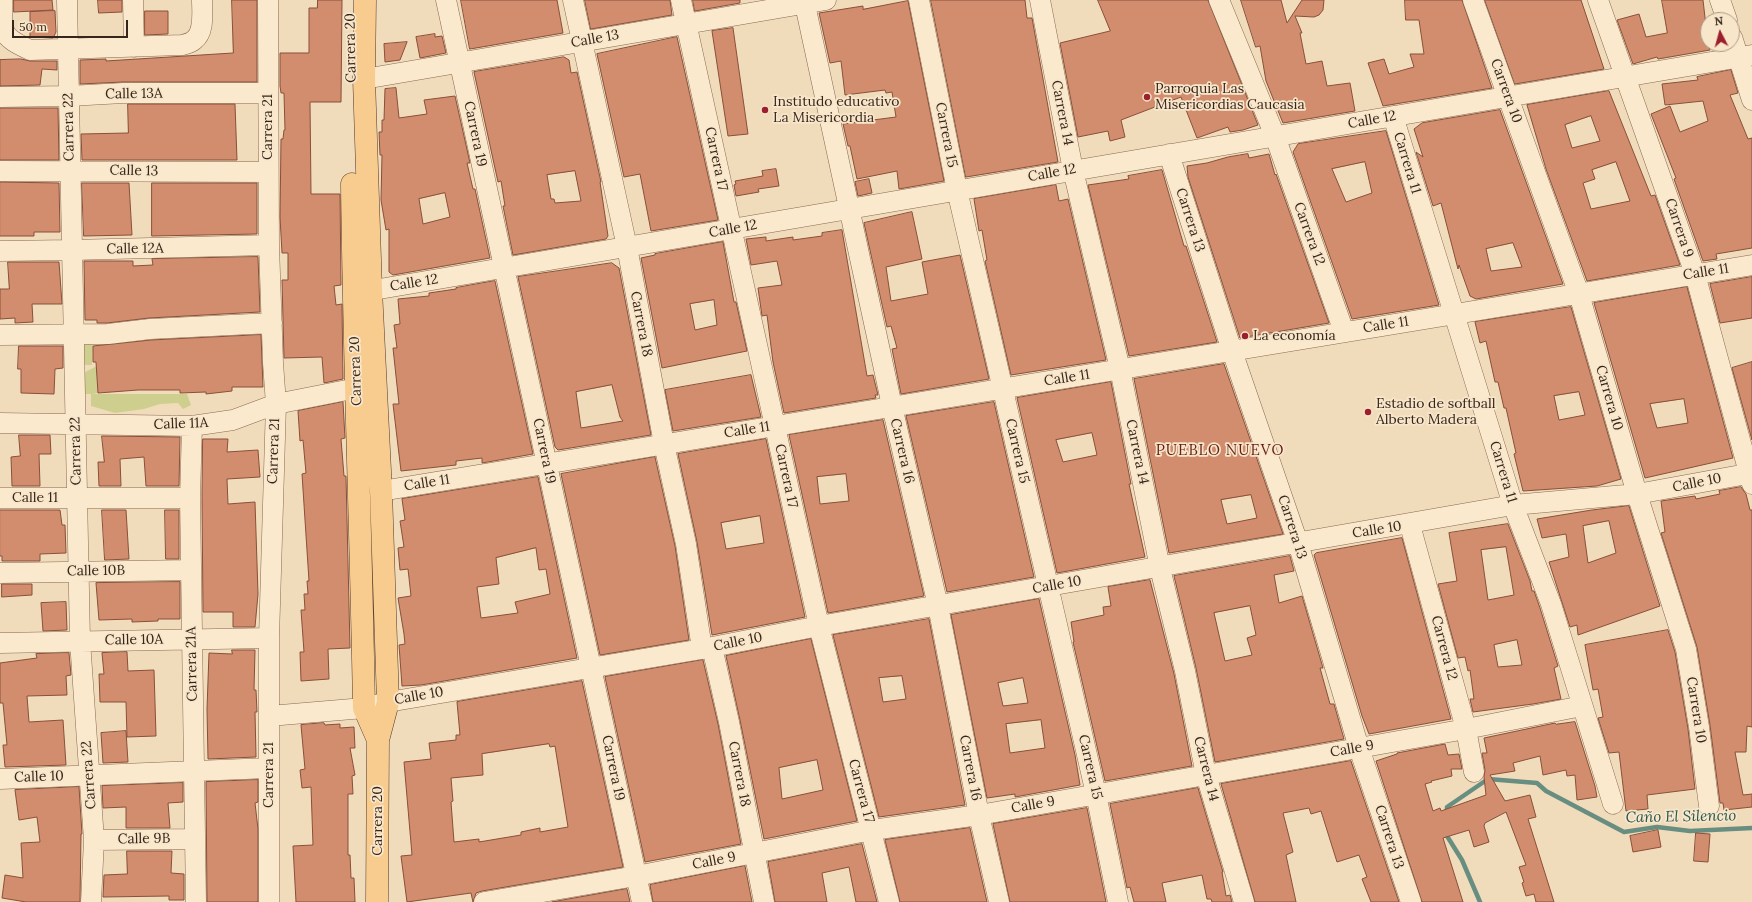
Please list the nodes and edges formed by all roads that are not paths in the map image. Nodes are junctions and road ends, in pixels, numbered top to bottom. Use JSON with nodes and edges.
{"nodes":[{"id":1,"x":2,"y":0,"type":"edge"},
{"id":2,"x":67,"y":0,"type":"edge"},
{"id":3,"x":133,"y":0,"type":"edge"},
{"id":4,"x":202,"y":0,"type":"edge"},
{"id":5,"x":268,"y":0,"type":"edge"},
{"id":6,"x":351,"y":0,"type":"edge"},
{"id":7,"x":365,"y":0,"type":"edge"},
{"id":8,"x":446,"y":0,"type":"edge"},
{"id":9,"x":573,"y":0,"type":"edge"},
{"id":10,"x":681,"y":0,"type":"edge"},
{"id":11,"x":826,"y":0,"type":"edge"},
{"id":12,"x":919,"y":0,"type":"edge"},
{"id":13,"x":1040,"y":0,"type":"edge"},
{"id":14,"x":1219,"y":0,"type":"edge"},
{"id":15,"x":1473,"y":0,"type":"edge"},
{"id":16,"x":1598,"y":0,"type":"edge"},
{"id":17,"x":1720,"y":0,"type":"edge"},
{"id":18,"x":805,"y":2,"type":"edge"},
{"id":19,"x":1724,"y":12,"type":"edge"},
{"id":20,"x":686,"y":23,"type":"junction"},
{"id":21,"x":582,"y":41,"type":"junction"},
{"id":22,"x":134,"y":47,"type":"junction"},
{"id":23,"x":68,"y":49,"type":"junction"},
{"id":24,"x":1745,"y":56,"type":"edge"},
{"id":25,"x":460,"y":64,"type":"junction"},
{"id":26,"x":1626,"y":76,"type":"junction"},
{"id":27,"x":364,"y":79,"type":"junction"},
{"id":28,"x":268,"y":93,"type":"junction"},
{"id":29,"x":69,"y":96,"type":"junction"},
{"id":30,"x":1507,"y":96,"type":"junction"},
{"id":31,"x":0,"y":97,"type":"edge"},
{"id":32,"x":1752,"y":100,"type":"edge"},
{"id":33,"x":1393,"y":116,"type":"junction"},
{"id":34,"x":1274,"y":136,"type":"junction"},
{"id":35,"x":1169,"y":154,"type":"junction"},
{"id":36,"x":70,"y":170,"type":"junction"},
{"id":37,"x":1073,"y":170,"type":"junction"},
{"id":38,"x":0,"y":171,"type":"edge"},
{"id":39,"x":268,"y":172,"type":"junction"},
{"id":40,"x":957,"y":190,"type":"junction"},
{"id":41,"x":849,"y":209,"type":"junction"},
{"id":42,"x":731,"y":229,"type":"junction"},
{"id":43,"x":269,"y":245,"type":"junction"},
{"id":44,"x":627,"y":247,"type":"junction"},
{"id":45,"x":72,"y":250,"type":"junction"},
{"id":46,"x":0,"y":251,"type":"edge"},
{"id":47,"x":1752,"y":265,"type":"edge"},
{"id":48,"x":504,"y":269,"type":"junction"},
{"id":49,"x":1695,"y":274,"type":"junction"},
{"id":50,"x":362,"y":292,"type":"junction"},
{"id":51,"x":1579,"y":294,"type":"junction"},
{"id":52,"x":1454,"y":314,"type":"junction"},
{"id":53,"x":272,"y":323,"type":"junction"},
{"id":54,"x":1344,"y":332,"type":"junction"},
{"id":55,"x":74,"y":334,"type":"junction"},
{"id":56,"x":0,"y":335,"type":"edge"},
{"id":57,"x":1232,"y":351,"type":"junction"},
{"id":58,"x":1120,"y":369,"type":"junction"},
{"id":59,"x":357,"y":388,"type":"junction"},
{"id":60,"x":1003,"y":388,"type":"junction"},
{"id":61,"x":276,"y":404,"type":"junction"},
{"id":62,"x":892,"y":406,"type":"junction"},
{"id":63,"x":0,"y":424,"type":"edge"},
{"id":64,"x":75,"y":424,"type":"junction"},
{"id":65,"x":192,"y":426,"type":"junction"},
{"id":66,"x":775,"y":426,"type":"junction"},
{"id":67,"x":664,"y":444,"type":"junction"},
{"id":68,"x":547,"y":464,"type":"junction"},
{"id":69,"x":1751,"y":477,"type":"edge"},
{"id":70,"x":381,"y":490,"type":"junction"},
{"id":71,"x":1637,"y":494,"type":"junction"},
{"id":72,"x":0,"y":498,"type":"edge"},
{"id":73,"x":77,"y":498,"type":"junction"},
{"id":74,"x":190,"y":498,"type":"junction"},
{"id":75,"x":1513,"y":505,"type":"junction"},
{"id":76,"x":1410,"y":524,"type":"junction"},
{"id":77,"x":1298,"y":543,"type":"junction"},
{"id":78,"x":1160,"y":568,"type":"junction"},
{"id":79,"x":191,"y":570,"type":"junction"},
{"id":80,"x":79,"y":572,"type":"junction"},
{"id":81,"x":0,"y":573,"type":"edge"},
{"id":82,"x":1048,"y":586,"type":"junction"},
{"id":83,"x":938,"y":606,"type":"junction"},
{"id":84,"x":819,"y":626,"type":"junction"},
{"id":85,"x":269,"y":638,"type":"junction"},
{"id":86,"x":192,"y":639,"type":"junction"},
{"id":87,"x":80,"y":641,"type":"junction"},
{"id":88,"x":0,"y":643,"type":"edge"},
{"id":89,"x":707,"y":648,"type":"junction"},
{"id":90,"x":591,"y":667,"type":"junction"},
{"id":91,"x":388,"y":702,"type":"junction"},
{"id":92,"x":1582,"y":706,"type":"junction"},
{"id":93,"x":364,"y":708,"type":"junction"},
{"id":94,"x":269,"y":716,"type":"junction"},
{"id":95,"x":1466,"y":729,"type":"junction"},
{"id":96,"x":378,"y":740,"type":"junction"},
{"id":97,"x":1359,"y":748,"type":"junction"},
{"id":98,"x":269,"y":768,"type":"junction"},
{"id":99,"x":194,"y":770,"type":"junction"},
{"id":100,"x":1474,"y":772,"type":"dead end"},
{"id":101,"x":89,"y":775,"type":"junction"},
{"id":102,"x":1206,"y":776,"type":"junction"},
{"id":103,"x":0,"y":779,"type":"edge"},
{"id":104,"x":1096,"y":794,"type":"junction"},
{"id":105,"x":1613,"y":804,"type":"dead end"},
{"id":106,"x":1709,"y":806,"type":"dead end"},
{"id":107,"x":979,"y":815,"type":"junction"},
{"id":108,"x":872,"y":830,"type":"junction"},
{"id":109,"x":194,"y":839,"type":"junction"},
{"id":110,"x":94,"y":840,"type":"junction"},
{"id":111,"x":754,"y":854,"type":"junction"},
{"id":112,"x":636,"y":876,"type":"junction"},
{"id":113,"x":91,"y":902,"type":"edge"},
{"id":114,"x":196,"y":902,"type":"edge"},
{"id":115,"x":269,"y":902,"type":"edge"},
{"id":116,"x":377,"y":902,"type":"edge"},
{"id":117,"x":484,"y":902,"type":"edge"},
{"id":118,"x":642,"y":902,"type":"edge"},
{"id":119,"x":764,"y":902,"type":"edge"},
{"id":120,"x":889,"y":902,"type":"edge"},
{"id":121,"x":998,"y":902,"type":"edge"},
{"id":122,"x":1118,"y":902,"type":"edge"},
{"id":123,"x":1244,"y":902,"type":"edge"},
{"id":124,"x":1411,"y":902,"type":"edge"}],
"edges":[{"from":1,"to":23,"type":"street"},
{"from":2,"to":23,"type":"street","name":"Carrera 22"},
{"from":3,"to":22,"type":"street"},
{"from":4,"to":22,"type":"street"},
{"from":5,"to":28,"type":"street","name":"Carrera 21"},
{"from":6,"to":50,"type":"main road","name":"Carrera 20"},
{"from":7,"to":27,"type":"main road","name":"Carrera 20"},
{"from":8,"to":25,"type":"street","name":"Carrera 19"},
{"from":9,"to":21,"type":"street","name":"Carrera 18"},
{"from":10,"to":20,"type":"street","name":"Carrera 17"},
{"from":11,"to":18,"type":"street","name":"Calle 13"},
{"from":12,"to":40,"type":"street","name":"Carrera 15"},
{"from":13,"to":37,"type":"street","name":"Carrera 14"},
{"from":14,"to":34,"type":"street","name":"Carrera 12"},
{"from":15,"to":30,"type":"street","name":"Carrera 10"},
{"from":16,"to":26,"type":"street","name":"Carrera 9"},
{"from":17,"to":19,"type":"street"},
{"from":18,"to":20,"type":"street","name":"Calle 13"},
{"from":18,"to":41,"type":"street","name":"Carrera 16"},
{"from":20,"to":21,"type":"street","name":"Calle 13"},
{"from":20,"to":42,"type":"street","name":"Carrera 17"},
{"from":21,"to":25,"type":"street","name":"Calle 13"},
{"from":21,"to":44,"type":"street","name":"Carrera 18"},
{"from":22,"to":23,"type":"street"},
{"from":23,"to":29,"type":"street","name":"Carrera 22"},
{"from":24,"to":26,"type":"street","name":"Calle 12"},
{"from":24,"to":32,"type":"street"},
{"from":25,"to":27,"type":"street","name":"Calle 13"},
{"from":25,"to":48,"type":"street","name":"Carrera 19"},
{"from":26,"to":30,"type":"street","name":"Calle 12"},
{"from":26,"to":49,"type":"street","name":"Carrera 9"},
{"from":27,"to":50,"type":"main road","name":"Carrera 20"},
{"from":28,"to":29,"type":"street","name":"Calle 13A"},
{"from":28,"to":39,"type":"street","name":"Carrera 21"},
{"from":29,"to":31,"type":"street","name":"Calle 13A"},
{"from":29,"to":36,"type":"street","name":"Carrera 22"},
{"from":30,"to":33,"type":"street","name":"Calle 12"},
{"from":30,"to":51,"type":"street","name":"Carrera 10"},
{"from":33,"to":34,"type":"street","name":"Calle 12"},
{"from":33,"to":52,"type":"street","name":"Carrera 11"},
{"from":34,"to":35,"type":"street","name":"Calle 12"},
{"from":34,"to":54,"type":"street","name":"Carrera 12"},
{"from":35,"to":37,"type":"street","name":"Calle 12"},
{"from":35,"to":57,"type":"street","name":"Carrera 13"},
{"from":36,"to":38,"type":"street","name":"Calle 13"},
{"from":36,"to":39,"type":"street","name":"Calle 13"},
{"from":36,"to":45,"type":"street","name":"Carrera 22"},
{"from":37,"to":40,"type":"street","name":"Calle 12"},
{"from":37,"to":58,"type":"street","name":"Carrera 14"},
{"from":39,"to":43,"type":"street","name":"Carrera 21"},
{"from":40,"to":41,"type":"street","name":"Calle 12"},
{"from":40,"to":60,"type":"street","name":"Carrera 15"},
{"from":41,"to":42,"type":"street","name":"Calle 12"},
{"from":41,"to":62,"type":"street","name":"Carrera 16"},
{"from":42,"to":44,"type":"street","name":"Calle 12"},
{"from":42,"to":66,"type":"street","name":"Carrera 17"},
{"from":43,"to":45,"type":"street","name":"Calle 12A"},
{"from":43,"to":53,"type":"street","name":"Carrera 21"},
{"from":44,"to":48,"type":"street","name":"Calle 12"},
{"from":44,"to":67,"type":"street","name":"Carrera 18"},
{"from":45,"to":46,"type":"street","name":"Calle 12A"},
{"from":45,"to":55,"type":"street","name":"Carrera 22"},
{"from":47,"to":49,"type":"street","name":"Calle 11"},
{"from":48,"to":50,"type":"street","name":"Calle 12"},
{"from":48,"to":68,"type":"street","name":"Carrera 19"},
{"from":49,"to":51,"type":"street","name":"Calle 11"},
{"from":49,"to":69,"type":"street","name":"Carrera 9"},
{"from":50,"to":59,"type":"main road","name":"Carrera 20"},
{"from":50,"to":70,"type":"main road","name":"Carrera 20"},
{"from":51,"to":52,"type":"street","name":"Calle 11"},
{"from":51,"to":71,"type":"street","name":"Carrera 10"},
{"from":52,"to":54,"type":"street","name":"Calle 11"},
{"from":52,"to":75,"type":"street","name":"Carrera 11"},
{"from":53,"to":55,"type":"street"},
{"from":53,"to":61,"type":"street","name":"Carrera 21"},
{"from":54,"to":57,"type":"street","name":"Calle 11"},
{"from":55,"to":56,"type":"street"},
{"from":55,"to":64,"type":"street","name":"Carrera 22"},
{"from":57,"to":58,"type":"street","name":"Calle 11"},
{"from":57,"to":77,"type":"street","name":"Carrera 13"},
{"from":58,"to":60,"type":"street","name":"Calle 11"},
{"from":58,"to":78,"type":"street","name":"Carrera 14"},
{"from":59,"to":61,"type":"street","name":"Calle 11A"},
{"from":59,"to":93,"type":"main road","name":"Carrera 20"},
{"from":60,"to":62,"type":"street","name":"Calle 11"},
{"from":60,"to":82,"type":"street","name":"Carrera 15"},
{"from":61,"to":65,"type":"street","name":"Calle 11A"},
{"from":61,"to":85,"type":"street","name":"Carrera 21"},
{"from":62,"to":66,"type":"street","name":"Calle 11"},
{"from":62,"to":83,"type":"street","name":"Carrera 16"},
{"from":63,"to":64,"type":"street","name":"Calle 11A"},
{"from":64,"to":65,"type":"street","name":"Calle 11A"},
{"from":64,"to":73,"type":"street","name":"Carrera 22"},
{"from":65,"to":74,"type":"street","name":"Carrera 21A"},
{"from":66,"to":67,"type":"street","name":"Calle 11"},
{"from":66,"to":84,"type":"street","name":"Carrera 17"},
{"from":67,"to":68,"type":"street","name":"Calle 11"},
{"from":67,"to":89,"type":"street","name":"Carrera 18"},
{"from":68,"to":70,"type":"street","name":"Calle 11"},
{"from":68,"to":90,"type":"street","name":"Carrera 19"},
{"from":69,"to":71,"type":"street","name":"Calle 10"},
{"from":70,"to":91,"type":"main road","name":"Carrera 20"},
{"from":71,"to":75,"type":"street","name":"Calle 10"},
{"from":71,"to":106,"type":"street","name":"Carrera 10"},
{"from":72,"to":73,"type":"street","name":"Calle 11"},
{"from":73,"to":74,"type":"street","name":"Calle 11"},
{"from":73,"to":80,"type":"street","name":"Carrera 22"},
{"from":74,"to":79,"type":"street","name":"Carrera 21A"},
{"from":75,"to":76,"type":"street","name":"Calle 10"},
{"from":75,"to":92,"type":"street","name":"Carrera 11"},
{"from":76,"to":77,"type":"street","name":"Calle 10"},
{"from":76,"to":95,"type":"street","name":"Carrera 12"},
{"from":77,"to":78,"type":"street","name":"Calle 10"},
{"from":77,"to":97,"type":"street","name":"Carrera 13"},
{"from":78,"to":82,"type":"street","name":"Calle 10"},
{"from":78,"to":102,"type":"street","name":"Carrera 14"},
{"from":79,"to":80,"type":"street","name":"Calle 10B"},
{"from":79,"to":86,"type":"street","name":"Carrera 21A"},
{"from":80,"to":81,"type":"street","name":"Calle 10B"},
{"from":80,"to":87,"type":"street","name":"Carrera 22"},
{"from":82,"to":83,"type":"street","name":"Calle 10"},
{"from":82,"to":104,"type":"street","name":"Carrera 15"},
{"from":83,"to":84,"type":"street","name":"Calle 10"},
{"from":83,"to":107,"type":"street","name":"Carrera 16"},
{"from":84,"to":89,"type":"street","name":"Calle 10"},
{"from":84,"to":108,"type":"street","name":"Carrera 17"},
{"from":85,"to":86,"type":"street","name":"Calle 10A"},
{"from":85,"to":94,"type":"street","name":"Carrera 21"},
{"from":86,"to":87,"type":"street","name":"Calle 10A"},
{"from":86,"to":99,"type":"street","name":"Carrera 21A"},
{"from":87,"to":88,"type":"street","name":"Calle 10A"},
{"from":87,"to":101,"type":"street","name":"Carrera 22"},
{"from":89,"to":90,"type":"street","name":"Calle 10"},
{"from":89,"to":111,"type":"street","name":"Carrera 18"},
{"from":90,"to":91,"type":"street","name":"Calle 10"},
{"from":90,"to":112,"type":"street","name":"Carrera 19"},
{"from":91,"to":93,"type":"street","name":"Calle 10"},
{"from":91,"to":96,"type":"main road","name":"Carrera 20"},
{"from":92,"to":95,"type":"street","name":"Calle 9"},
{"from":92,"to":105,"type":"street","name":"Carrera 11"},
{"from":93,"to":94,"type":"street","name":"Calle 10"},
{"from":93,"to":96,"type":"main road","name":"Carrera 20"},
{"from":94,"to":98,"type":"street","name":"Carrera 21"},
{"from":95,"to":97,"type":"street","name":"Calle 9"},
{"from":95,"to":100,"type":"street","name":"Carrera 12"},
{"from":96,"to":116,"type":"main road","name":"Carrera 20"},
{"from":97,"to":102,"type":"street","name":"Calle 9"},
{"from":97,"to":124,"type":"street","name":"Carrera 13"},
{"from":98,"to":99,"type":"street","name":"Calle 10"},
{"from":98,"to":115,"type":"street","name":"Carrera 21"},
{"from":99,"to":101,"type":"street","name":"Calle 10"},
{"from":99,"to":109,"type":"street","name":"Carrera 21A"},
{"from":101,"to":103,"type":"street","name":"Calle 10"},
{"from":101,"to":110,"type":"street","name":"Carrera 22"},
{"from":102,"to":104,"type":"street","name":"Calle 9"},
{"from":102,"to":123,"type":"street","name":"Carrera 14"},
{"from":104,"to":107,"type":"street","name":"Calle 9"},
{"from":104,"to":122,"type":"street","name":"Carrera 15"},
{"from":107,"to":108,"type":"street","name":"Calle 9"},
{"from":107,"to":121,"type":"street","name":"Carrera 16"},
{"from":108,"to":111,"type":"street","name":"Calle 9"},
{"from":108,"to":120,"type":"street","name":"Carrera 17"},
{"from":109,"to":110,"type":"street","name":"Calle 9B"},
{"from":109,"to":114,"type":"street","name":"Carrera 21A"},
{"from":110,"to":113,"type":"street","name":"Carrera 22"},
{"from":111,"to":112,"type":"street","name":"Calle 9"},
{"from":111,"to":119,"type":"street","name":"Carrera 18"},
{"from":112,"to":117,"type":"street","name":"Calle 9"},
{"from":112,"to":118,"type":"street","name":"Carrera 19"}]}
